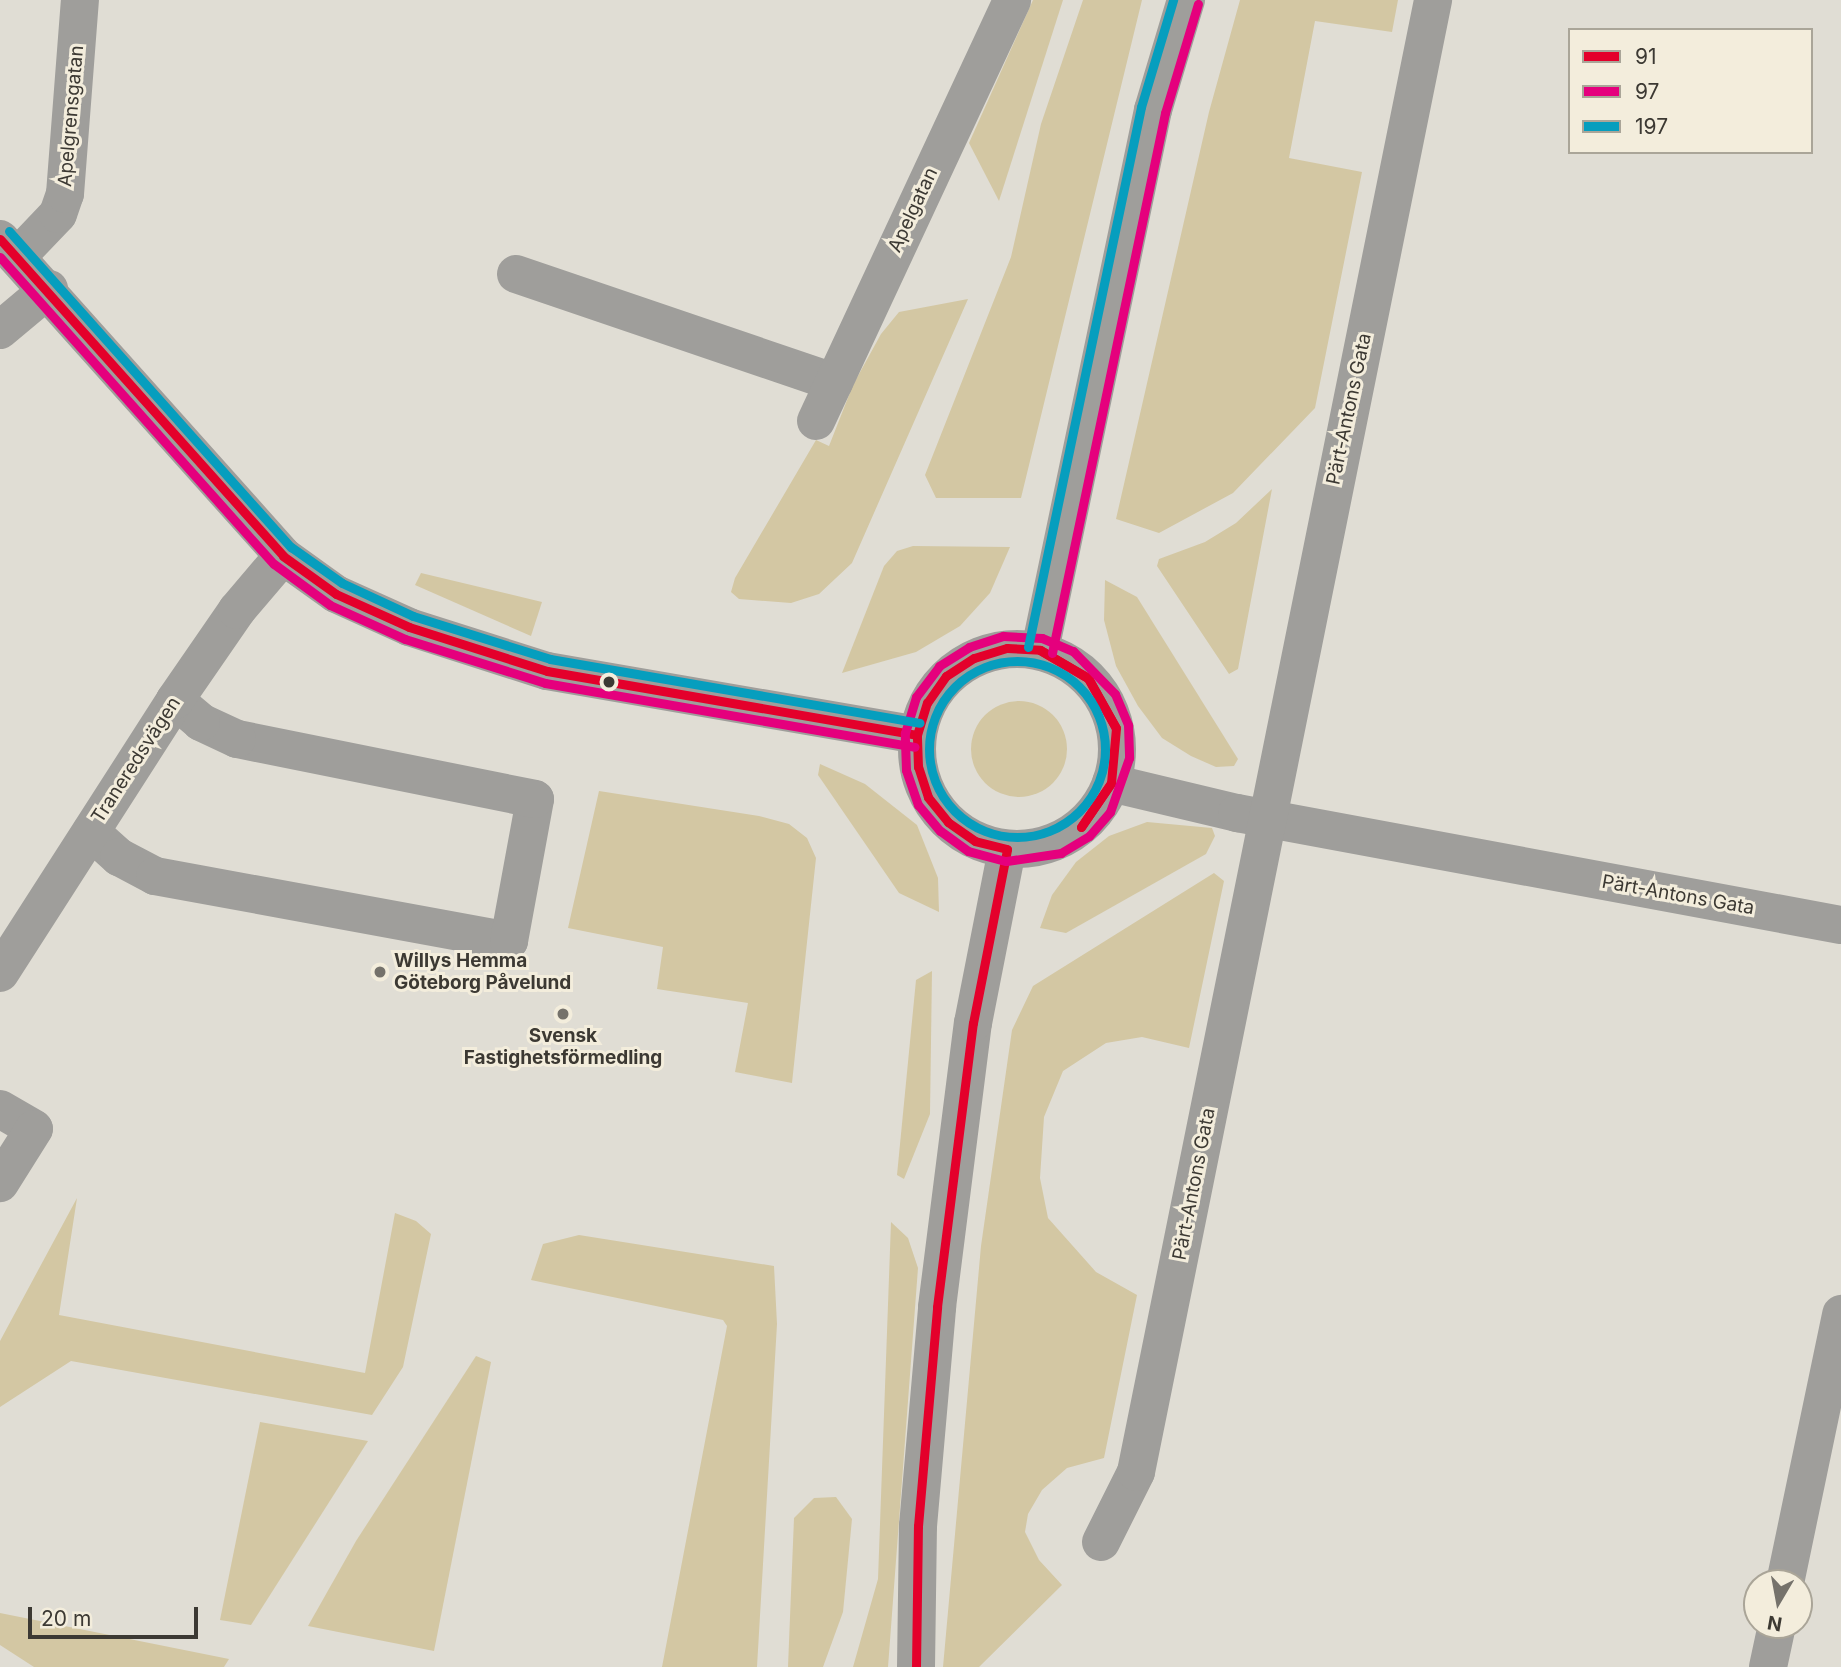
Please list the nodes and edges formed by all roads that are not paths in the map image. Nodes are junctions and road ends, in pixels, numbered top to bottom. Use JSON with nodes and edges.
{"nodes":[{"id":1,"x":79,"y":0,"type":"edge"},
{"id":2,"x":1012,"y":0,"type":"edge"},
{"id":3,"x":1186,"y":0,"type":"edge"},
{"id":4,"x":1433,"y":0,"type":"edge"},
{"id":5,"x":9,"y":248,"type":"edge"},
{"id":6,"x":516,"y":274,"type":"dead end"},
{"id":7,"x":49,"y":289,"type":"junction"},
{"id":8,"x":0,"y":330,"type":"edge"},
{"id":9,"x":834,"y":382,"type":"junction"},
{"id":10,"x":816,"y":421,"type":"dead end"},
{"id":11,"x":284,"y":556,"type":"junction"},
{"id":12,"x":1040,"y":650,"type":"junction"},
{"id":13,"x":175,"y":700,"type":"junction"},
{"id":14,"x":917,"y":735,"type":"junction"},
{"id":15,"x":1111,"y":783,"type":"junction"},
{"id":16,"x":1268,"y":818,"type":"junction"},
{"id":17,"x":90,"y":832,"type":"junction"},
{"id":18,"x":1007,"y":849,"type":"junction"},
{"id":19,"x":1841,"y":925,"type":"edge"},
{"id":20,"x":0,"y":973,"type":"edge"},
{"id":21,"x":0,"y":1109,"type":"edge"},
{"id":22,"x":0,"y":1183,"type":"edge"},
{"id":23,"x":1841,"y":1314,"type":"edge"},
{"id":24,"x":1101,"y":1542,"type":"dead end"},
{"id":25,"x":1788,"y":1569,"type":"edge"},
{"id":26,"x":1774,"y":1639,"type":"edge"},
{"id":27,"x":916,"y":1667,"type":"edge"},
{"id":28,"x":1768,"y":1667,"type":"edge"}],
"edges":[{"from":1,"to":5,"type":"street","name":"Apelgrensgatan"},
{"from":2,"to":9,"type":"street","name":"Apelgatan"},
{"from":3,"to":12,"type":"street"},
{"from":4,"to":16,"type":"street","name":"Pärt-Antons Gata"},
{"from":5,"to":7,"type":"street"},
{"from":6,"to":9,"type":"street"},
{"from":7,"to":8,"type":"street"},
{"from":7,"to":11,"type":"street"},
{"from":9,"to":10,"type":"street","name":"Apelgatan"},
{"from":11,"to":13,"type":"street","name":"Traneredsvägen"},
{"from":11,"to":14,"type":"street"},
{"from":12,"to":14,"type":"street"},
{"from":12,"to":15,"type":"street"},
{"from":13,"to":17,"type":"street","name":"Traneredsvägen"},
{"from":13,"to":17,"type":"street"},
{"from":14,"to":18,"type":"street"},
{"from":15,"to":16,"type":"street","name":"Pärt-Antons Gata"},
{"from":15,"to":18,"type":"street"},
{"from":16,"to":19,"type":"street","name":"Pärt-Antons Gata"},
{"from":16,"to":24,"type":"street","name":"Pärt-Antons Gata"},
{"from":17,"to":20,"type":"street","name":"Traneredsvägen"},
{"from":18,"to":27,"type":"street"},
{"from":21,"to":22,"type":"street"},
{"from":23,"to":25,"type":"street"},
{"from":26,"to":28,"type":"street"}]}
